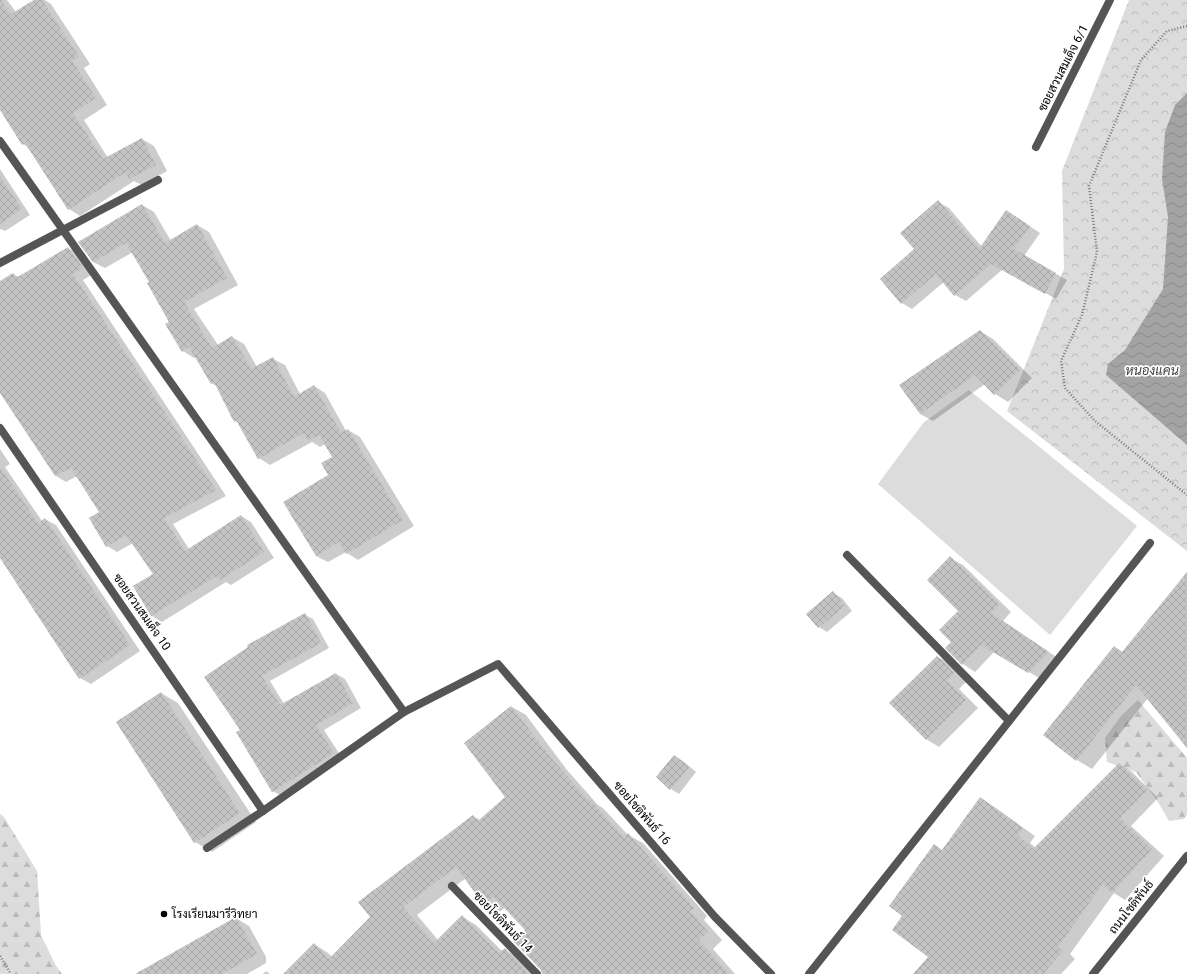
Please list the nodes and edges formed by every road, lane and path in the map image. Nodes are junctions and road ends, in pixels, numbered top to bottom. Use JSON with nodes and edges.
{"nodes":[{"id":1,"x":1110,"y":0,"type":"edge"},
{"id":2,"x":1187,"y":26,"type":"edge"},
{"id":3,"x":0,"y":141,"type":"edge"},
{"id":4,"x":1036,"y":147,"type":"dead end"},
{"id":5,"x":158,"y":180,"type":"dead end"},
{"id":6,"x":63,"y":230,"type":"junction"},
{"id":7,"x":0,"y":263,"type":"edge"},
{"id":8,"x":0,"y":428,"type":"edge"},
{"id":9,"x":1187,"y":495,"type":"edge"},
{"id":10,"x":1150,"y":543,"type":"dead end"},
{"id":11,"x":847,"y":555,"type":"dead end"},
{"id":12,"x":404,"y":712,"type":"junction"},
{"id":13,"x":1009,"y":721,"type":"junction"},
{"id":14,"x":264,"y":811,"type":"junction"},
{"id":15,"x":207,"y":848,"type":"dead end"},
{"id":16,"x":1187,"y":856,"type":"edge"},
{"id":17,"x":452,"y":886,"type":"dead end"},
{"id":18,"x":0,"y":956,"type":"edge"},
{"id":19,"x":12,"y":974,"type":"edge"},
{"id":20,"x":537,"y":974,"type":"edge"},
{"id":21,"x":771,"y":974,"type":"edge"},
{"id":22,"x":809,"y":974,"type":"edge"},
{"id":23,"x":1093,"y":974,"type":"edge"}],
"edges":[{"from":1,"to":4,"type":"street","name":"ซอยสวนสมเด็จ 6/1"},
{"from":2,"to":9,"type":"path"},
{"from":3,"to":6,"type":"street"},
{"from":5,"to":6,"type":"street"},
{"from":6,"to":7,"type":"street"},
{"from":6,"to":12,"type":"street"},
{"from":8,"to":14,"type":"street","name":"ซอยสวนสมเด็จ 10"},
{"from":10,"to":13,"type":"street"},
{"from":11,"to":13,"type":"street"},
{"from":12,"to":14,"type":"street"},
{"from":12,"to":21,"type":"street","name":"ซอยโชติพันธ์ 16"},
{"from":13,"to":22,"type":"street"},
{"from":14,"to":15,"type":"street"},
{"from":16,"to":23,"type":"street","name":"ถนนโชติพันธ์"},
{"from":17,"to":20,"type":"street","name":"ซอยโชติพันธ์ 14"},
{"from":18,"to":19,"type":"path"}]}
